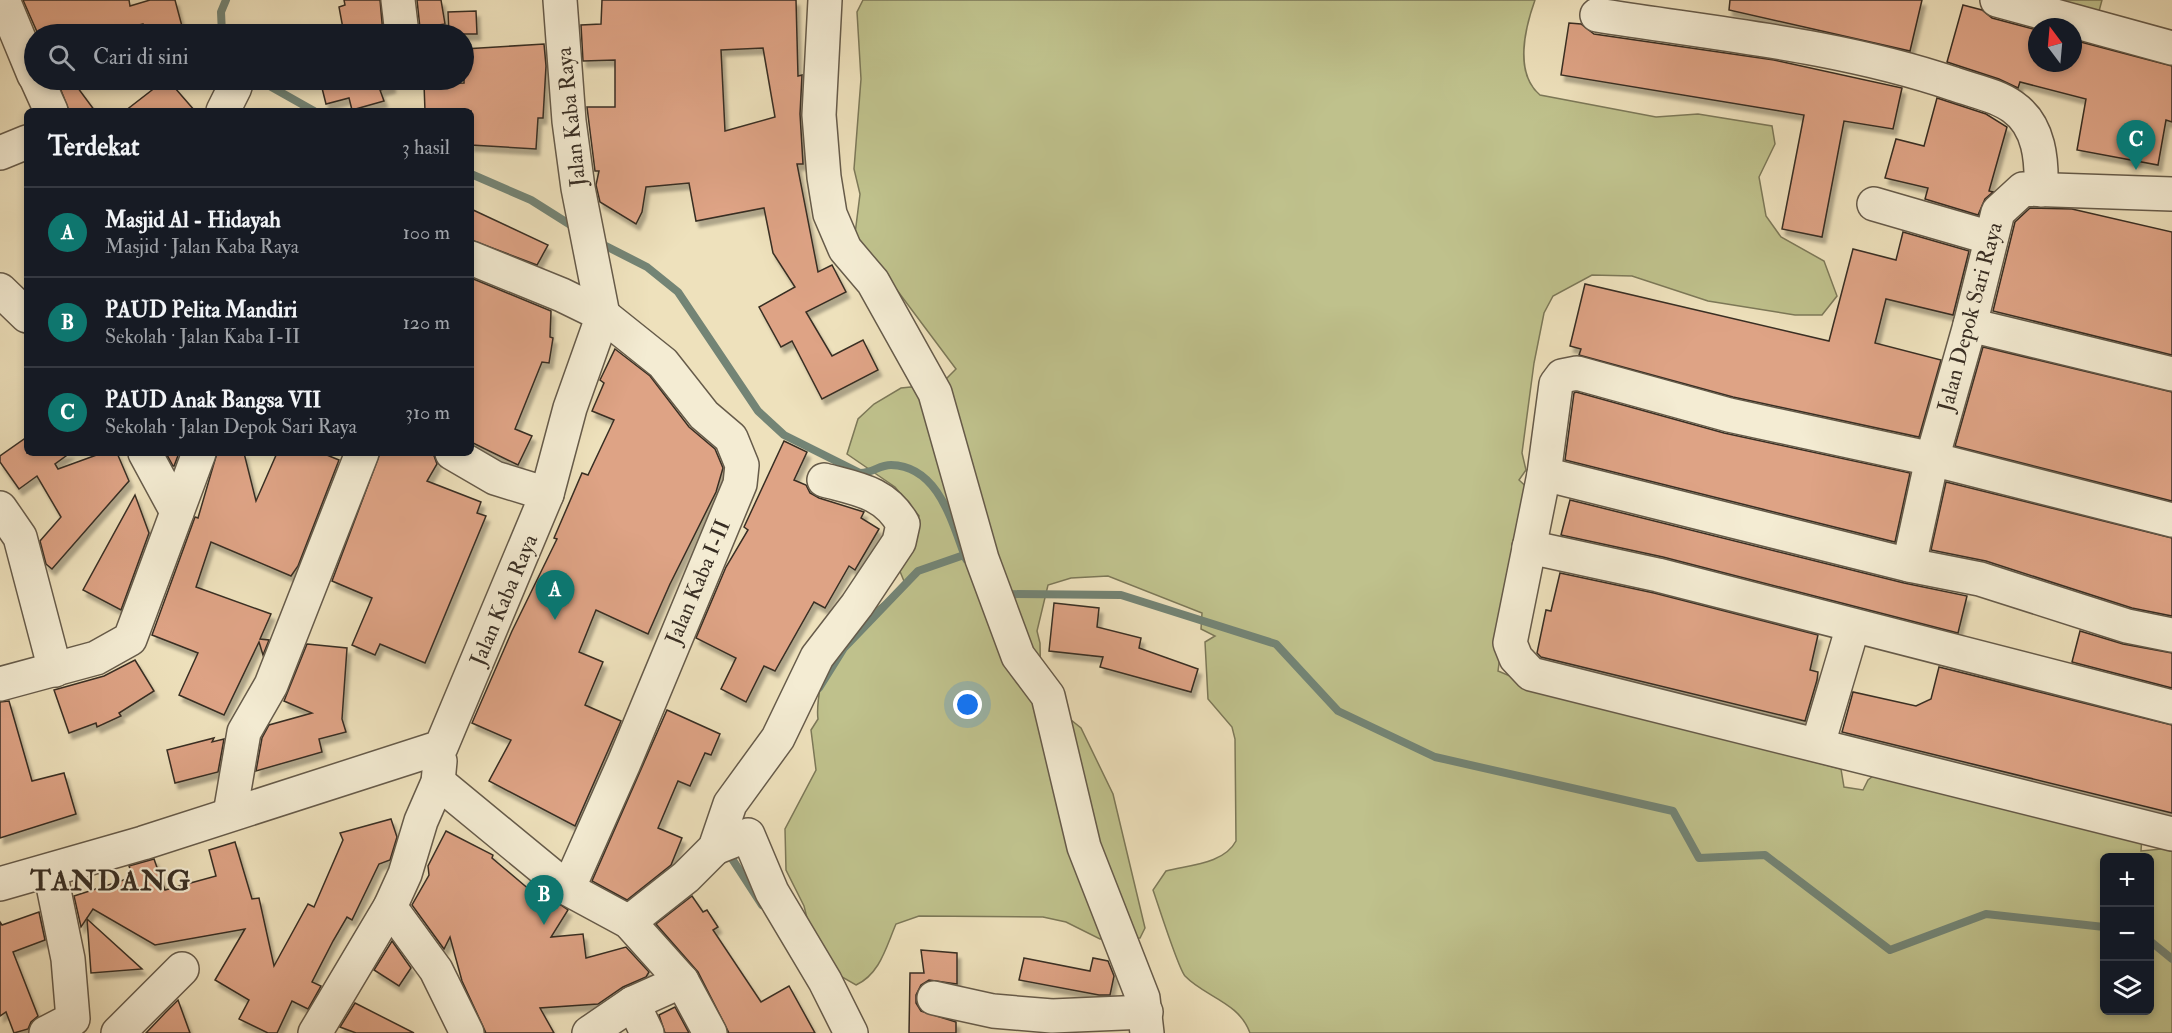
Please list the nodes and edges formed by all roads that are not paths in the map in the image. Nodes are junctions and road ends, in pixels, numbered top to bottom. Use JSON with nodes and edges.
{"nodes":[{"id":1,"x":3,"y":0,"type":"edge"},
{"id":2,"x":398,"y":0,"type":"edge"},
{"id":3,"x":560,"y":0,"type":"edge"},
{"id":4,"x":825,"y":0,"type":"edge"},
{"id":5,"x":2016,"y":2,"type":"edge"},
{"id":6,"x":1597,"y":15,"type":"dead end"},
{"id":7,"x":401,"y":24,"type":"edge"},
{"id":8,"x":9,"y":44,"type":"edge"},
{"id":9,"x":2172,"y":48,"type":"edge"},
{"id":10,"x":24,"y":63,"type":"edge"},
{"id":11,"x":42,"y":90,"type":"edge"},
{"id":12,"x":234,"y":90,"type":"edge"},
{"id":13,"x":50,"y":108,"type":"edge"},
{"id":14,"x":224,"y":108,"type":"edge"},
{"id":15,"x":24,"y":143,"type":"edge"},
{"id":16,"x":0,"y":153,"type":"edge"},
{"id":17,"x":2042,"y":190,"type":"junction"},
{"id":18,"x":2172,"y":194,"type":"edge"},
{"id":19,"x":1875,"y":204,"type":"dead end"},
{"id":20,"x":1992,"y":238,"type":"junction"},
{"id":21,"x":474,"y":259,"type":"edge"},
{"id":22,"x":0,"y":290,"type":"edge"},
{"id":23,"x":24,"y":313,"type":"edge"},
{"id":24,"x":603,"y":315,"type":"junction"},
{"id":25,"x":1970,"y":325,"type":"junction"},
{"id":26,"x":2172,"y":374,"type":"edge"},
{"id":27,"x":147,"y":456,"type":"edge"},
{"id":28,"x":198,"y":456,"type":"edge"},
{"id":29,"x":361,"y":456,"type":"edge"},
{"id":30,"x":457,"y":456,"type":"edge"},
{"id":31,"x":1932,"y":459,"type":"junction"},
{"id":32,"x":1544,"y":474,"type":"junction"},
{"id":33,"x":824,"y":480,"type":"dead end"},
{"id":34,"x":548,"y":494,"type":"junction"},
{"id":35,"x":0,"y":508,"type":"edge"},
{"id":36,"x":177,"y":513,"type":"junction"},
{"id":37,"x":2172,"y":520,"type":"edge"},
{"id":38,"x":1529,"y":548,"type":"junction"},
{"id":39,"x":1909,"y":565,"type":"junction"},
{"id":40,"x":1853,"y":626,"type":"junction"},
{"id":41,"x":2172,"y":635,"type":"edge"},
{"id":42,"x":55,"y":670,"type":"junction"},
{"id":43,"x":0,"y":684,"type":"edge"},
{"id":44,"x":2172,"y":707,"type":"edge"},
{"id":45,"x":1818,"y":744,"type":"junction"},
{"id":46,"x":441,"y":747,"type":"junction"},
{"id":47,"x":438,"y":782,"type":"junction"},
{"id":48,"x":230,"y":814,"type":"junction"},
{"id":49,"x":2172,"y":834,"type":"edge"},
{"id":50,"x":724,"y":845,"type":"junction"},
{"id":51,"x":50,"y":872,"type":"junction"},
{"id":52,"x":0,"y":884,"type":"edge"},
{"id":53,"x":568,"y":889,"type":"junction"},
{"id":54,"x":390,"y":907,"type":"junction"},
{"id":55,"x":629,"y":922,"type":"junction"},
{"id":56,"x":182,"y":969,"type":"dead end"},
{"id":57,"x":682,"y":981,"type":"junction"},
{"id":58,"x":934,"y":998,"type":"dead end"},
{"id":59,"x":633,"y":1003,"type":"junction"},
{"id":60,"x":1147,"y":1023,"type":"edge"},
{"id":61,"x":65,"y":1029,"type":"edge"},
{"id":62,"x":118,"y":1033,"type":"edge"},
{"id":63,"x":315,"y":1033,"type":"edge"},
{"id":64,"x":467,"y":1033,"type":"edge"},
{"id":65,"x":589,"y":1033,"type":"edge"},
{"id":66,"x":647,"y":1033,"type":"edge"},
{"id":67,"x":710,"y":1033,"type":"edge"},
{"id":68,"x":851,"y":1033,"type":"edge"}],
"edges":[{"from":1,"to":8,"type":"street"},
{"from":2,"to":7,"type":"street"},
{"from":3,"to":24,"type":"street","name":"Jalan Kaba Raya"},
{"from":4,"to":60,"type":"street"},
{"from":5,"to":9,"type":"street"},
{"from":6,"to":17,"type":"street"},
{"from":8,"to":10,"type":"street"},
{"from":11,"to":13,"type":"street"},
{"from":12,"to":14,"type":"street"},
{"from":15,"to":16,"type":"street"},
{"from":17,"to":18,"type":"street","name":"Jalan Depok Sari Raya"},
{"from":17,"to":20,"type":"street","name":"Jalan Depok Sari Raya"},
{"from":19,"to":20,"type":"street"},
{"from":20,"to":25,"type":"street","name":"Jalan Depok Sari Raya"},
{"from":21,"to":24,"type":"street","name":"Jalan Kaba I-II"},
{"from":22,"to":23,"type":"street"},
{"from":24,"to":34,"type":"street","name":"Jalan Kaba Raya"},
{"from":24,"to":53,"type":"street","name":"Jalan Kaba I-II"},
{"from":25,"to":26,"type":"street"},
{"from":25,"to":31,"type":"street","name":"Jalan Depok Sari Raya"},
{"from":27,"to":36,"type":"street"},
{"from":28,"to":36,"type":"street"},
{"from":29,"to":48,"type":"street"},
{"from":30,"to":34,"type":"street"},
{"from":31,"to":32,"type":"street"},
{"from":31,"to":37,"type":"street"},
{"from":31,"to":39,"type":"street","name":"Jalan Depok Sari Raya"},
{"from":32,"to":38,"type":"street"},
{"from":32,"to":39,"type":"street"},
{"from":33,"to":50,"type":"street"},
{"from":34,"to":46,"type":"street","name":"Jalan Kaba Raya"},
{"from":35,"to":42,"type":"street"},
{"from":36,"to":42,"type":"street"},
{"from":38,"to":40,"type":"street"},
{"from":38,"to":45,"type":"street"},
{"from":39,"to":41,"type":"street"},
{"from":40,"to":44,"type":"street"},
{"from":40,"to":45,"type":"street"},
{"from":42,"to":43,"type":"street"},
{"from":45,"to":49,"type":"street"},
{"from":46,"to":47,"type":"street","name":"Jalan Kaba Raya"},
{"from":46,"to":48,"type":"street"},
{"from":47,"to":53,"type":"street"},
{"from":47,"to":54,"type":"street","name":"Jalan Kaba Raya"},
{"from":48,"to":51,"type":"street"},
{"from":50,"to":55,"type":"street"},
{"from":50,"to":68,"type":"street"},
{"from":51,"to":52,"type":"street"},
{"from":51,"to":61,"type":"street"},
{"from":53,"to":55,"type":"street"},
{"from":54,"to":63,"type":"street","name":"Jalan Kaba Raya"},
{"from":54,"to":64,"type":"street"},
{"from":55,"to":57,"type":"street"},
{"from":56,"to":62,"type":"street"},
{"from":57,"to":59,"type":"street"},
{"from":57,"to":67,"type":"street"},
{"from":58,"to":60,"type":"street"},
{"from":59,"to":65,"type":"street"},
{"from":59,"to":66,"type":"street"}]}
